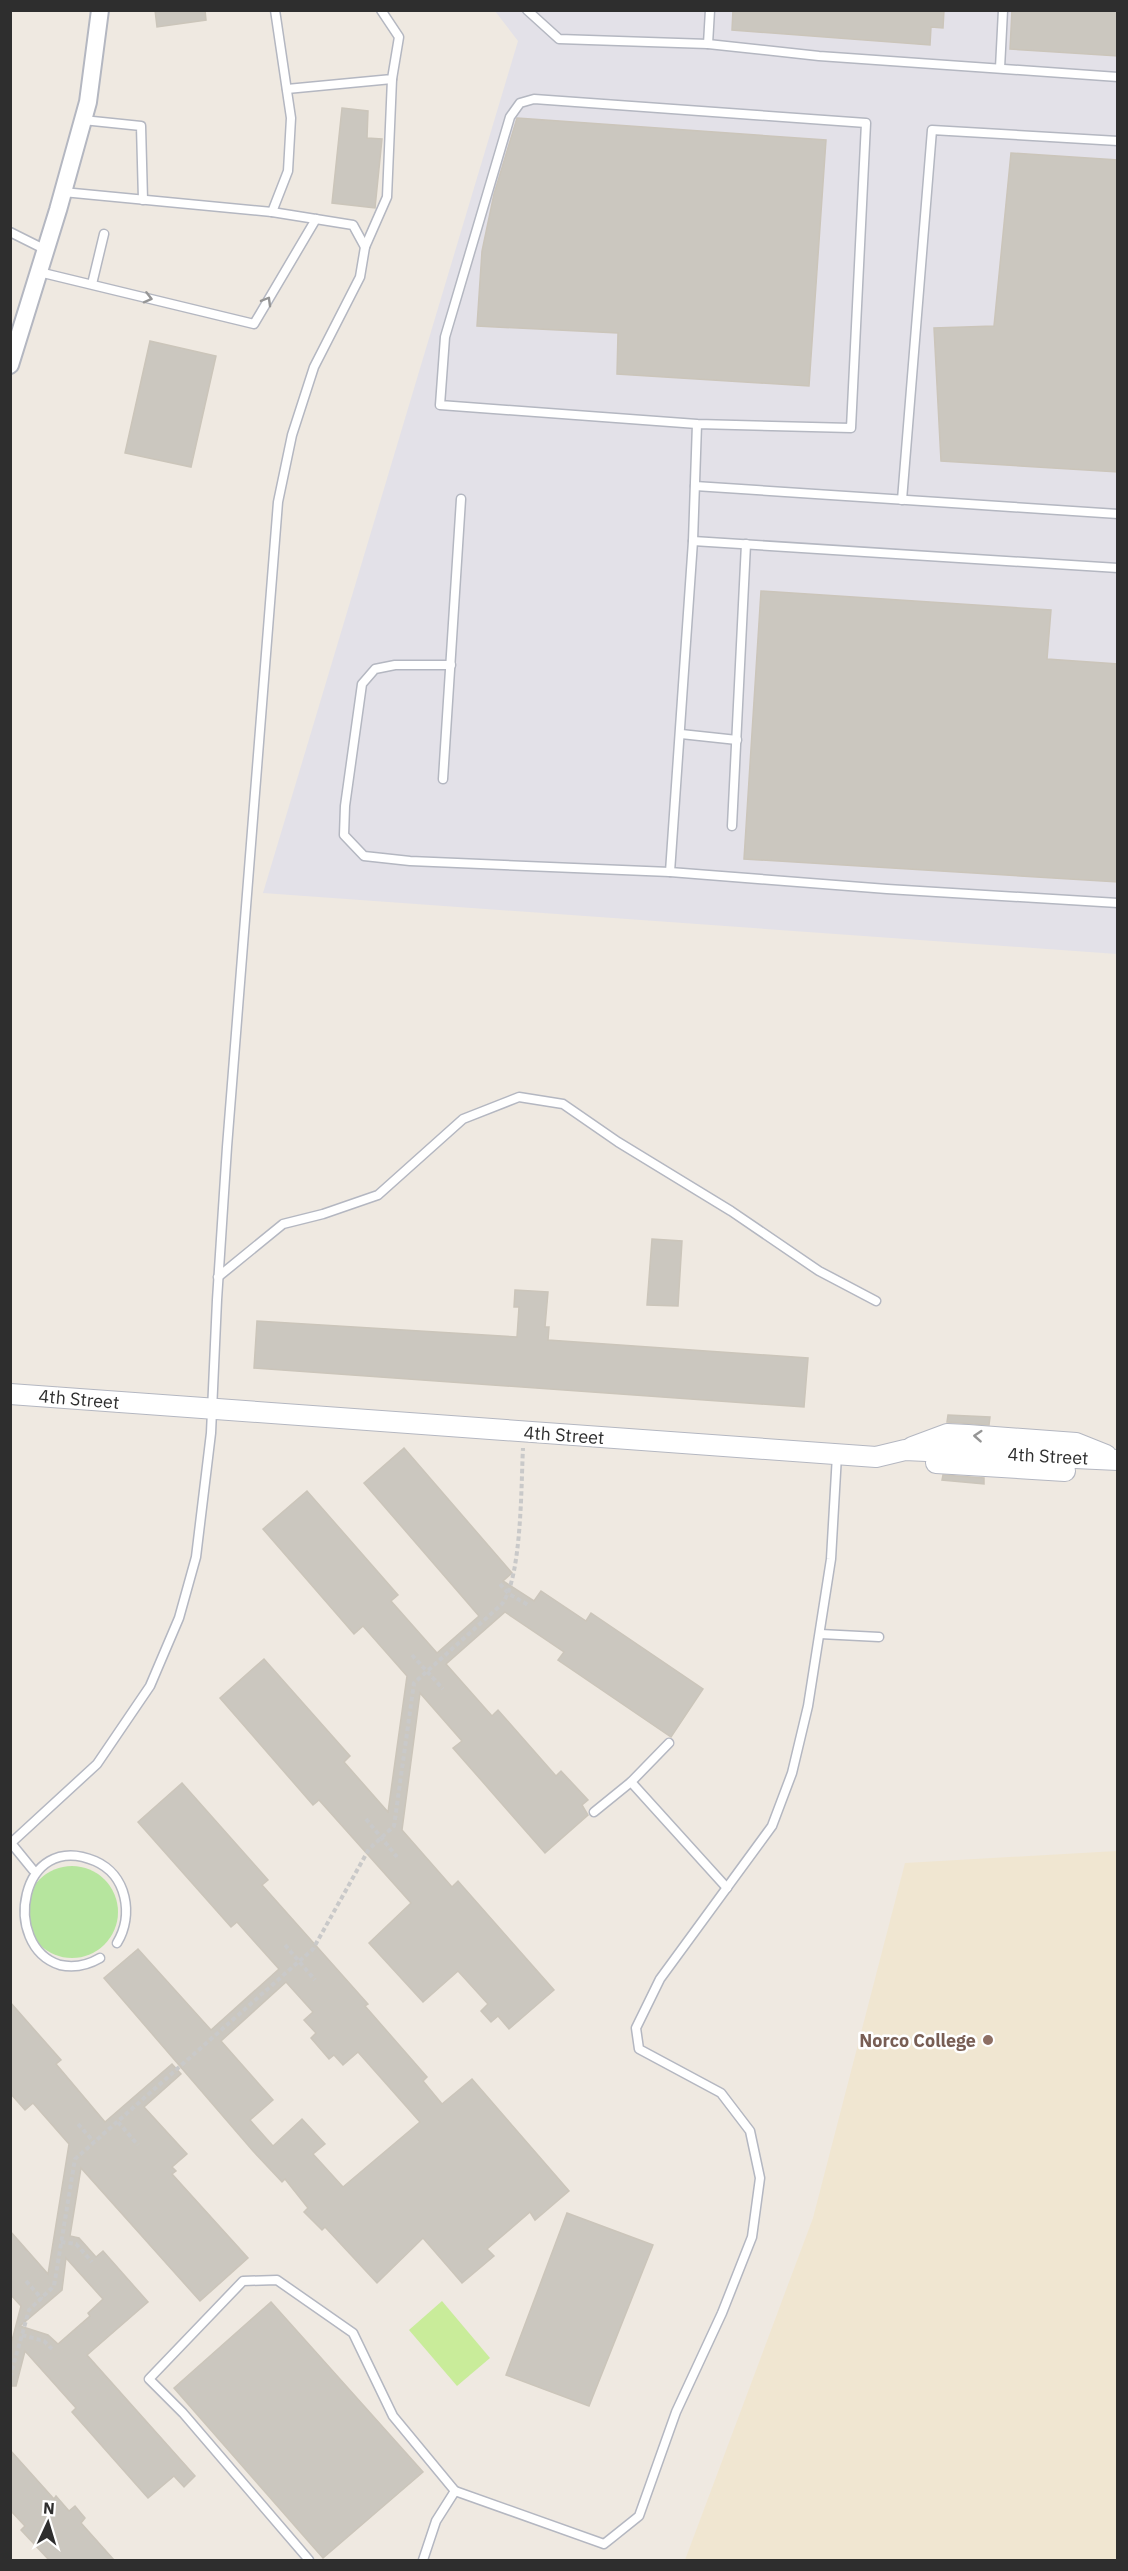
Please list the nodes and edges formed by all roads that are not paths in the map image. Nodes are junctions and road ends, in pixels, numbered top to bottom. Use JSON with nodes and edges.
{"nodes":[{"id":1,"x":100,"y":10,"type":"edge"},
{"id":2,"x":275,"y":10,"type":"edge"},
{"id":3,"x":381,"y":10,"type":"edge"},
{"id":4,"x":527,"y":10,"type":"edge"},
{"id":5,"x":710,"y":10,"type":"edge"},
{"id":6,"x":1003,"y":10,"type":"edge"},
{"id":7,"x":708,"y":44,"type":"junction"},
{"id":8,"x":1000,"y":68,"type":"junction"},
{"id":9,"x":1118,"y":77,"type":"edge"},
{"id":10,"x":392,"y":79,"type":"junction"},
{"id":11,"x":287,"y":89,"type":"junction"},
{"id":12,"x":83,"y":120,"type":"junction"},
{"id":13,"x":1118,"y":141,"type":"edge"},
{"id":14,"x":63,"y":192,"type":"junction"},
{"id":15,"x":143,"y":200,"type":"junction"},
{"id":16,"x":272,"y":212,"type":"junction"},
{"id":17,"x":316,"y":219,"type":"junction"},
{"id":18,"x":10,"y":232,"type":"edge"},
{"id":19,"x":104,"y":234,"type":"dead end"},
{"id":20,"x":365,"y":247,"type":"junction"},
{"id":21,"x":46,"y":249,"type":"junction"},
{"id":22,"x":39,"y":272,"type":"junction"},
{"id":23,"x":92,"y":284,"type":"junction"},
{"id":24,"x":10,"y":365,"type":"edge"},
{"id":25,"x":697,"y":424,"type":"junction"},
{"id":26,"x":695,"y":486,"type":"junction"},
{"id":27,"x":461,"y":499,"type":"dead end"},
{"id":28,"x":902,"y":500,"type":"junction"},
{"id":29,"x":1118,"y":514,"type":"edge"},
{"id":30,"x":693,"y":541,"type":"junction"},
{"id":31,"x":746,"y":544,"type":"junction"},
{"id":32,"x":1118,"y":568,"type":"edge"},
{"id":33,"x":451,"y":664,"type":"junction"},
{"id":34,"x":681,"y":734,"type":"junction"},
{"id":35,"x":737,"y":740,"type":"junction"},
{"id":36,"x":443,"y":779,"type":"dead end"},
{"id":37,"x":732,"y":826,"type":"dead end"},
{"id":38,"x":670,"y":872,"type":"junction"},
{"id":39,"x":1118,"y":903,"type":"edge"},
{"id":40,"x":218,"y":1277,"type":"junction"},
{"id":41,"x":876,"y":1301,"type":"dead end"},
{"id":42,"x":10,"y":1394,"type":"edge"},
{"id":43,"x":212,"y":1410,"type":"junction"},
{"id":44,"x":837,"y":1454,"type":"junction"},
{"id":45,"x":876,"y":1457,"type":"junction"},
{"id":46,"x":1118,"y":1458,"type":"edge"},
{"id":47,"x":1118,"y":1470,"type":"edge"},
{"id":48,"x":820,"y":1634,"type":"junction"},
{"id":49,"x":879,"y":1637,"type":"dead end"},
{"id":50,"x":669,"y":1743,"type":"dead end"},
{"id":51,"x":631,"y":1782,"type":"junction"},
{"id":52,"x":594,"y":1812,"type":"dead end"},
{"id":53,"x":11,"y":1844,"type":"edge"},
{"id":54,"x":33,"y":1870,"type":"junction"},
{"id":55,"x":727,"y":1888,"type":"junction"},
{"id":56,"x":117,"y":1943,"type":"dead end"},
{"id":57,"x":100,"y":1958,"type":"dead end"},
{"id":58,"x":455,"y":2491,"type":"junction"},
{"id":59,"x":309,"y":2560,"type":"edge"},
{"id":60,"x":423,"y":2560,"type":"edge"}],
"edges":[{"from":1,"to":12,"type":"street"},
{"from":2,"to":11,"type":"lane"},
{"from":3,"to":10,"type":"lane"},
{"from":4,"to":7,"type":"lane"},
{"from":5,"to":7,"type":"lane"},
{"from":6,"to":8,"type":"lane"},
{"from":7,"to":8,"type":"lane"},
{"from":8,"to":9,"type":"lane"},
{"from":10,"to":11,"type":"lane"},
{"from":10,"to":20,"type":"lane"},
{"from":11,"to":16,"type":"lane"},
{"from":12,"to":14,"type":"street"},
{"from":12,"to":15,"type":"lane"},
{"from":13,"to":28,"type":"lane"},
{"from":14,"to":15,"type":"lane"},
{"from":14,"to":21,"type":"street"},
{"from":15,"to":16,"type":"lane"},
{"from":16,"to":17,"type":"lane"},
{"from":17,"to":20,"type":"lane"},
{"from":23,"to":17,"type":"lane","one_way":true},
{"from":18,"to":21,"type":"lane"},
{"from":19,"to":23,"type":"lane"},
{"from":20,"to":40,"type":"lane"},
{"from":21,"to":22,"type":"street"},
{"from":22,"to":23,"type":"lane"},
{"from":22,"to":24,"type":"street"},
{"from":25,"to":25,"type":"lane"},
{"from":25,"to":26,"type":"lane"},
{"from":26,"to":28,"type":"lane"},
{"from":26,"to":30,"type":"lane"},
{"from":27,"to":33,"type":"lane"},
{"from":28,"to":29,"type":"lane"},
{"from":30,"to":31,"type":"lane"},
{"from":30,"to":34,"type":"lane"},
{"from":31,"to":32,"type":"lane"},
{"from":31,"to":35,"type":"lane"},
{"from":33,"to":36,"type":"lane"},
{"from":33,"to":38,"type":"lane"},
{"from":34,"to":35,"type":"lane"},
{"from":34,"to":38,"type":"lane"},
{"from":35,"to":37,"type":"lane"},
{"from":38,"to":39,"type":"lane"},
{"from":40,"to":41,"type":"lane"},
{"from":40,"to":43,"type":"lane"},
{"from":42,"to":43,"type":"street","name":"4th Street"},
{"from":43,"to":44,"type":"street","name":"4th Street"},
{"from":43,"to":53,"type":"lane"},
{"from":44,"to":45,"type":"street","name":"4th Street"},
{"from":44,"to":48,"type":"lane"},
{"from":46,"to":45,"type":"street","name":"4th Street","one_way":true},
{"from":45,"to":47,"type":"street"},
{"from":48,"to":49,"type":"lane"},
{"from":48,"to":55,"type":"lane"},
{"from":50,"to":51,"type":"lane"},
{"from":51,"to":52,"type":"lane"},
{"from":51,"to":55,"type":"lane"},
{"from":53,"to":54,"type":"lane"},
{"from":54,"to":56,"type":"lane"},
{"from":54,"to":57,"type":"lane"},
{"from":55,"to":58,"type":"lane"},
{"from":58,"to":59,"type":"lane"},
{"from":58,"to":60,"type":"lane"}]}
